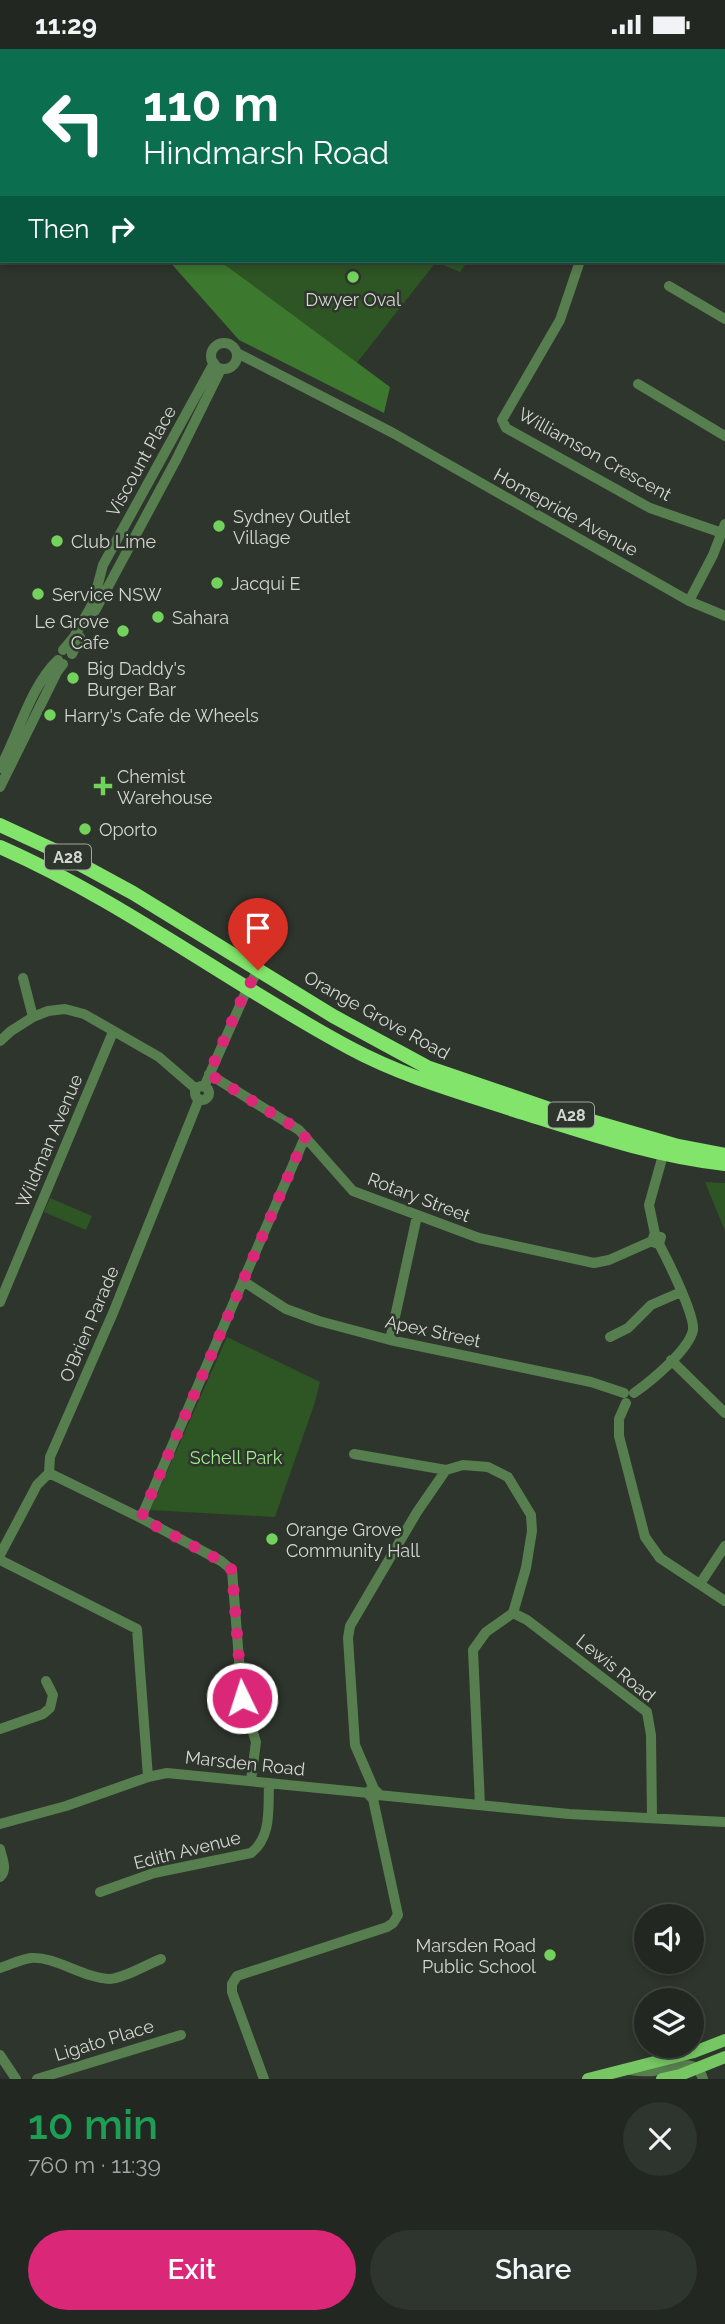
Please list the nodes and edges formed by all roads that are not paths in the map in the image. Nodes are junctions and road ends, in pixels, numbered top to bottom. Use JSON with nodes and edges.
{"nodes":[{"id":1,"x":579,"y":263,"type":"edge"},
{"id":2,"x":669,"y":286,"type":"dead end"},
{"id":3,"x":725,"y":319,"type":"edge"},
{"id":4,"x":237,"y":353,"type":"junction"},
{"id":5,"x":218,"y":366,"type":"junction"},
{"id":6,"x":638,"y":384,"type":"dead end"},
{"id":7,"x":725,"y":436,"type":"edge"},
{"id":8,"x":724,"y":528,"type":"edge"},
{"id":9,"x":689,"y":601,"type":"junction"},
{"id":10,"x":725,"y":616,"type":"edge"},
{"id":11,"x":64,"y":657,"type":"junction"},
{"id":12,"x":0,"y":768,"type":"edge"},
{"id":13,"x":0,"y":787,"type":"edge"},
{"id":14,"x":0,"y":825,"type":"edge"},
{"id":15,"x":0,"y":847,"type":"edge"},
{"id":16,"x":258,"y":970,"type":"junction"},
{"id":17,"x":23,"y":978,"type":"dead end"},
{"id":18,"x":248,"y":987,"type":"junction"},
{"id":19,"x":33,"y":1017,"type":"junction"},
{"id":20,"x":113,"y":1032,"type":"junction"},
{"id":21,"x":0,"y":1041,"type":"edge"},
{"id":22,"x":209,"y":1074,"type":"junction"},
{"id":23,"x":200,"y":1092,"type":"junction"},
{"id":24,"x":305,"y":1137,"type":"junction"},
{"id":25,"x":663,"y":1155,"type":"junction"},
{"id":26,"x":725,"y":1155,"type":"edge"},
{"id":27,"x":725,"y":1164,"type":"edge"},
{"id":28,"x":417,"y":1216,"type":"junction"},
{"id":29,"x":655,"y":1240,"type":"junction"},
{"id":30,"x":243,"y":1281,"type":"junction"},
{"id":31,"x":681,"y":1292,"type":"junction"},
{"id":32,"x":1,"y":1299,"type":"edge"},
{"id":33,"x":610,"y":1337,"type":"dead end"},
{"id":34,"x":390,"y":1340,"type":"junction"},
{"id":35,"x":671,"y":1360,"type":"junction"},
{"id":36,"x":628,"y":1397,"type":"junction"},
{"id":37,"x":725,"y":1413,"type":"edge"},
{"id":38,"x":354,"y":1454,"type":"dead end"},
{"id":39,"x":446,"y":1470,"type":"junction"},
{"id":40,"x":49,"y":1473,"type":"junction"},
{"id":41,"x":141,"y":1518,"type":"junction"},
{"id":42,"x":725,"y":1546,"type":"edge"},
{"id":43,"x":0,"y":1557,"type":"edge"},
{"id":44,"x":699,"y":1584,"type":"junction"},
{"id":45,"x":725,"y":1601,"type":"edge"},
{"id":46,"x":513,"y":1613,"type":"junction"},
{"id":47,"x":46,"y":1681,"type":"dead end"},
{"id":48,"x":0,"y":1729,"type":"edge"},
{"id":49,"x":148,"y":1777,"type":"junction"},
{"id":50,"x":251,"y":1780,"type":"junction"},
{"id":51,"x":269,"y":1783,"type":"junction"},
{"id":52,"x":374,"y":1794,"type":"junction"},
{"id":53,"x":480,"y":1805,"type":"junction"},
{"id":54,"x":652,"y":1818,"type":"junction"},
{"id":55,"x":725,"y":1822,"type":"edge"},
{"id":56,"x":0,"y":1824,"type":"edge"},
{"id":57,"x":0,"y":1849,"type":"edge"},
{"id":58,"x":1,"y":1876,"type":"edge"},
{"id":59,"x":100,"y":1892,"type":"dead end"},
{"id":60,"x":161,"y":1959,"type":"dead end"},
{"id":61,"x":0,"y":1968,"type":"edge"},
{"id":62,"x":181,"y":2035,"type":"dead end"},
{"id":63,"x":725,"y":2040,"type":"edge"},
{"id":64,"x":0,"y":2055,"type":"edge"},
{"id":65,"x":725,"y":2057,"type":"edge"},
{"id":66,"x":626,"y":2070,"type":"junction"},
{"id":67,"x":693,"y":2075,"type":"edge"},
{"id":68,"x":16,"y":2079,"type":"edge"},
{"id":69,"x":37,"y":2079,"type":"edge"},
{"id":70,"x":264,"y":2079,"type":"edge"},
{"id":71,"x":588,"y":2079,"type":"edge"},
{"id":72,"x":662,"y":2079,"type":"edge"}],
"edges":[{"from":1,"to":8,"type":"street","name":"Williamson Crescent"},
{"from":2,"to":3,"type":"street"},
{"from":4,"to":5,"type":"street"},
{"from":4,"to":5,"type":"street"},
{"from":4,"to":9,"type":"street","name":"Homepride Avenue"},
{"from":5,"to":11,"type":"street","name":"Viscount Place"},
{"from":6,"to":7,"type":"street"},
{"from":8,"to":9,"type":"street"},
{"from":9,"to":10,"type":"street","name":"Homepride Avenue"},
{"from":11,"to":12,"type":"street","name":"Viscount Place"},
{"from":11,"to":13,"type":"street","name":"Viscount Place"},
{"from":14,"to":16,"type":"highway","name":"Orange Grove Road","number":"A28"},
{"from":15,"to":18,"type":"highway","name":"Orange Grove Road","number":"A28"},
{"from":16,"to":18,"type":"street","name":"O'Brien Parade"},
{"from":16,"to":26,"type":"highway","name":"Orange Grove Road","number":"A28"},
{"from":17,"to":19,"type":"street"},
{"from":18,"to":22,"type":"street","name":"O'Brien Parade"},
{"from":18,"to":25,"type":"highway","name":"Orange Grove Road","number":"A28"},
{"from":19,"to":20,"type":"street"},
{"from":19,"to":21,"type":"street"},
{"from":20,"to":23,"type":"street"},
{"from":20,"to":32,"type":"street","name":"Wildman Avenue"},
{"from":22,"to":23,"type":"street","name":"O'Brien Parade"},
{"from":22,"to":24,"type":"street","name":"Rotary Street"},
{"from":23,"to":40,"type":"street","name":"O'Brien Parade"},
{"from":24,"to":28,"type":"street","name":"Rotary Street"},
{"from":24,"to":30,"type":"street"},
{"from":25,"to":27,"type":"highway","name":"Orange Grove Road","number":"A28"},
{"from":25,"to":29,"type":"street"},
{"from":28,"to":29,"type":"street","name":"Rotary Street"},
{"from":28,"to":34,"type":"street"},
{"from":29,"to":31,"type":"street"},
{"from":30,"to":34,"type":"street","name":"Apex Street"},
{"from":30,"to":41,"type":"street"},
{"from":31,"to":33,"type":"street"},
{"from":31,"to":35,"type":"street"},
{"from":34,"to":36,"type":"street","name":"Apex Street"},
{"from":35,"to":36,"type":"street"},
{"from":35,"to":37,"type":"street"},
{"from":36,"to":44,"type":"street"},
{"from":38,"to":39,"type":"street"},
{"from":39,"to":46,"type":"street"},
{"from":39,"to":52,"type":"street"},
{"from":40,"to":41,"type":"street"},
{"from":40,"to":43,"type":"street","name":"O'Brien Parade"},
{"from":41,"to":50,"type":"street"},
{"from":42,"to":44,"type":"street"},
{"from":43,"to":49,"type":"street"},
{"from":44,"to":45,"type":"street"},
{"from":46,"to":53,"type":"street"},
{"from":46,"to":54,"type":"street","name":"Lewis Road"},
{"from":47,"to":48,"type":"street"},
{"from":49,"to":50,"type":"street","name":"Marsden Road"},
{"from":49,"to":56,"type":"street","name":"Marsden Road"},
{"from":50,"to":51,"type":"street","name":"Marsden Road"},
{"from":51,"to":52,"type":"street","name":"Marsden Road"},
{"from":51,"to":59,"type":"street","name":"Edith Avenue"},
{"from":52,"to":53,"type":"street","name":"Marsden Road"},
{"from":52,"to":70,"type":"street"},
{"from":53,"to":54,"type":"street","name":"Marsden Road"},
{"from":54,"to":55,"type":"street","name":"Marsden Road"},
{"from":57,"to":58,"type":"street"},
{"from":60,"to":61,"type":"street"},
{"from":62,"to":69,"type":"street","name":"Ligato Place"},
{"from":63,"to":66,"type":"main road"},
{"from":64,"to":68,"type":"street"},
{"from":65,"to":67,"type":"main road"},
{"from":66,"to":67,"type":"street"},
{"from":66,"to":71,"type":"main road"},
{"from":67,"to":72,"type":"main road"}]}
